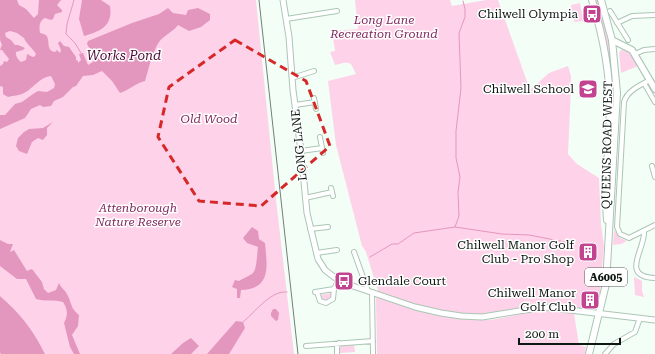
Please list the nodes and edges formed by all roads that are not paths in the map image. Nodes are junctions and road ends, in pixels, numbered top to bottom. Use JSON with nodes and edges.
{"nodes":[{"id":1,"x":283,"y":0,"type":"edge"},
{"id":2,"x":592,"y":0,"type":"edge"},
{"id":3,"x":601,"y":0,"type":"edge"},
{"id":4,"x":337,"y":11,"type":"dead end"},
{"id":5,"x":610,"y":11,"type":"dead end"},
{"id":6,"x":655,"y":15,"type":"edge"},
{"id":7,"x":286,"y":19,"type":"junction"},
{"id":8,"x":617,"y":23,"type":"junction"},
{"id":9,"x":612,"y":40,"type":"junction"},
{"id":10,"x":627,"y":43,"type":"junction"},
{"id":11,"x":655,"y":49,"type":"edge"},
{"id":12,"x":614,"y":54,"type":"junction"},
{"id":13,"x":635,"y":54,"type":"junction"},
{"id":14,"x":315,"y":71,"type":"dead end"},
{"id":15,"x":292,"y":78,"type":"junction"},
{"id":16,"x":650,"y":80,"type":"junction"},
{"id":17,"x":644,"y":83,"type":"junction"},
{"id":18,"x":655,"y":89,"type":"edge"},
{"id":19,"x":655,"y":102,"type":"edge"},
{"id":20,"x":295,"y":105,"type":"junction"},
{"id":21,"x":316,"y":109,"type":"dead end"},
{"id":22,"x":320,"y":137,"type":"dead end"},
{"id":23,"x":302,"y":151,"type":"junction"},
{"id":24,"x":652,"y":166,"type":"edge"},
{"id":25,"x":604,"y":168,"type":"junction"},
{"id":26,"x":613,"y":168,"type":"junction"},
{"id":27,"x":655,"y":177,"type":"edge"},
{"id":28,"x":332,"y":192,"type":"dead end"},
{"id":29,"x":305,"y":198,"type":"junction"},
{"id":30,"x":655,"y":225,"type":"edge"},
{"id":31,"x":328,"y":227,"type":"dead end"},
{"id":32,"x":310,"y":229,"type":"junction"},
{"id":33,"x":644,"y":231,"type":"junction"},
{"id":34,"x":608,"y":239,"type":"junction"},
{"id":35,"x":337,"y":250,"type":"dead end"},
{"id":36,"x":354,"y":252,"type":"dead end"},
{"id":37,"x":316,"y":253,"type":"junction"},
{"id":38,"x":655,"y":278,"type":"edge"},
{"id":39,"x":339,"y":280,"type":"junction"},
{"id":40,"x":334,"y":289,"type":"junction"},
{"id":41,"x":370,"y":291,"type":"junction"},
{"id":42,"x":599,"y":314,"type":"junction"},
{"id":43,"x":640,"y":318,"type":"junction"},
{"id":44,"x":655,"y":320,"type":"edge"},
{"id":45,"x":373,"y":341,"type":"junction"},
{"id":46,"x":339,"y":343,"type":"junction"},
{"id":47,"x":306,"y":346,"type":"dead end"},
{"id":48,"x":337,"y":354,"type":"edge"},
{"id":49,"x":373,"y":354,"type":"edge"},
{"id":50,"x":589,"y":354,"type":"edge"},
{"id":51,"x":605,"y":354,"type":"edge"}],
"edges":[{"from":1,"to":7,"type":"street","name":"LONG LANE"},
{"from":2,"to":25,"type":"main road","name":"QUEENS ROAD WEST","number":"A6005"},
{"from":3,"to":9,"type":"main road","number":"A6005"},
{"from":4,"to":7,"type":"street"},
{"from":5,"to":8,"type":"street"},
{"from":6,"to":8,"type":"street"},
{"from":7,"to":15,"type":"street","name":"LONG LANE"},
{"from":8,"to":10,"type":"street"},
{"from":9,"to":10,"type":"main road"},
{"from":9,"to":12,"type":"main road","number":"A6005"},
{"from":10,"to":12,"type":"main road"},
{"from":10,"to":13,"type":"main road"},
{"from":11,"to":13,"type":"street"},
{"from":12,"to":26,"type":"main road","name":"QUEENS ROAD WEST","number":"A6005"},
{"from":13,"to":16,"type":"main road"},
{"from":14,"to":15,"type":"street"},
{"from":15,"to":20,"type":"street","name":"LONG LANE"},
{"from":16,"to":17,"type":"street"},
{"from":16,"to":18,"type":"main road"},
{"from":17,"to":19,"type":"street"},
{"from":17,"to":33,"type":"street"},
{"from":20,"to":21,"type":"street"},
{"from":20,"to":23,"type":"street","name":"LONG LANE"},
{"from":22,"to":23,"type":"street"},
{"from":23,"to":29,"type":"street","name":"LONG LANE"},
{"from":24,"to":27,"type":"street"},
{"from":25,"to":26,"type":"street"},
{"from":25,"to":34,"type":"main road","name":"QUEENS ROAD WEST","number":"A6005"},
{"from":26,"to":34,"type":"main road","name":"QUEENS ROAD WEST","number":"A6005"},
{"from":28,"to":29,"type":"street"},
{"from":29,"to":32,"type":"street","name":"LONG LANE"},
{"from":30,"to":33,"type":"street"},
{"from":31,"to":32,"type":"street"},
{"from":32,"to":37,"type":"street","name":"LONG LANE"},
{"from":33,"to":38,"type":"street"},
{"from":34,"to":42,"type":"main road","name":"QUEENS ROAD WEST","number":"A6005"},
{"from":35,"to":37,"type":"street"},
{"from":36,"to":41,"type":"street"},
{"from":37,"to":39,"type":"street","name":"LONG LANE"},
{"from":39,"to":40,"type":"street"},
{"from":39,"to":41,"type":"street","name":"LONG LANE"},
{"from":40,"to":40,"type":"street"},
{"from":41,"to":42,"type":"street","name":"LONG LANE"},
{"from":41,"to":45,"type":"street"},
{"from":42,"to":43,"type":"street","name":"LONG LANE"},
{"from":42,"to":50,"type":"main road","name":"QUEENS ROAD WEST","number":"A6005"},
{"from":43,"to":44,"type":"street","name":"LONG LANE"},
{"from":43,"to":51,"type":"street"},
{"from":45,"to":46,"type":"street"},
{"from":45,"to":49,"type":"street"},
{"from":46,"to":47,"type":"street"},
{"from":46,"to":48,"type":"street"}]}
